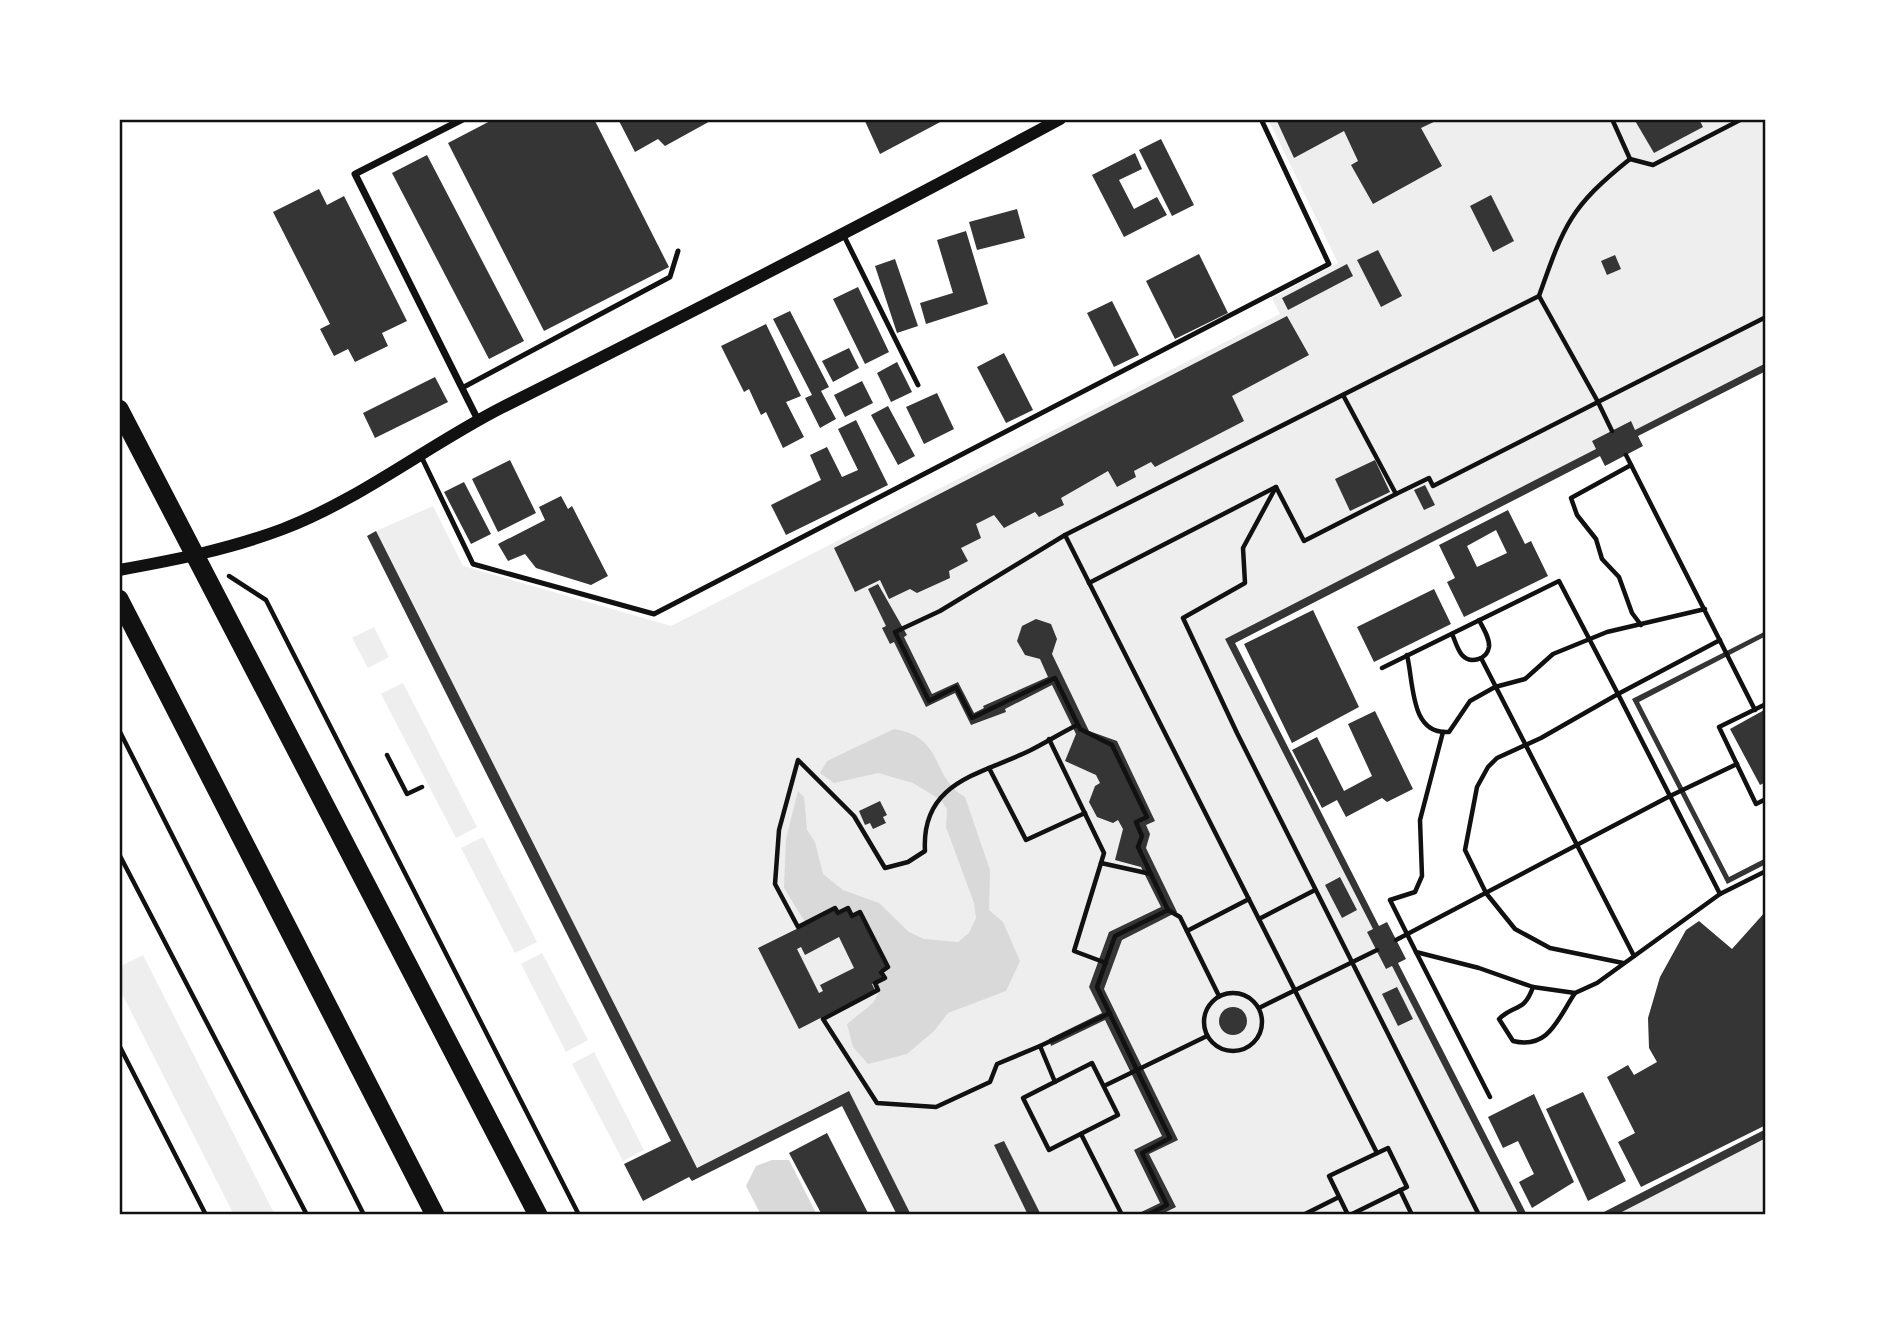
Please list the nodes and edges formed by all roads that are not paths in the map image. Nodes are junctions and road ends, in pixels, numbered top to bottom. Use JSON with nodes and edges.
{"nodes":[{"id":1,"x":463,"y":119,"type":"edge"},
{"id":2,"x":1060,"y":119,"type":"edge"},
{"id":3,"x":1261,"y":119,"type":"edge"},
{"id":4,"x":844,"y":236,"type":"junction"},
{"id":5,"x":678,"y":251,"type":"dead end"},
{"id":6,"x":918,"y":384,"type":"dead end"},
{"id":7,"x":461,"y":388,"type":"junction"},
{"id":8,"x":119,"y":409,"type":"edge"},
{"id":9,"x":478,"y":420,"type":"junction"},
{"id":10,"x":421,"y":456,"type":"junction"},
{"id":11,"x":197,"y":556,"type":"junction"},
{"id":12,"x":119,"y":570,"type":"edge"},
{"id":13,"x":119,"y":599,"type":"edge"},
{"id":14,"x":435,"y":1215,"type":"edge"},
{"id":15,"x":538,"y":1215,"type":"edge"}],
"edges":[{"from":1,"to":7,"type":"street"},
{"from":2,"to":4,"type":"street"},
{"from":3,"to":10,"type":"lane"},
{"from":4,"to":6,"type":"lane"},
{"from":4,"to":9,"type":"street"},
{"from":5,"to":7,"type":"lane"},
{"from":7,"to":9,"type":"street"},
{"from":8,"to":11,"type":"highway"},
{"from":9,"to":10,"type":"street"},
{"from":10,"to":11,"type":"street"},
{"from":11,"to":12,"type":"street"},
{"from":11,"to":15,"type":"highway"},
{"from":13,"to":14,"type":"highway"}]}
